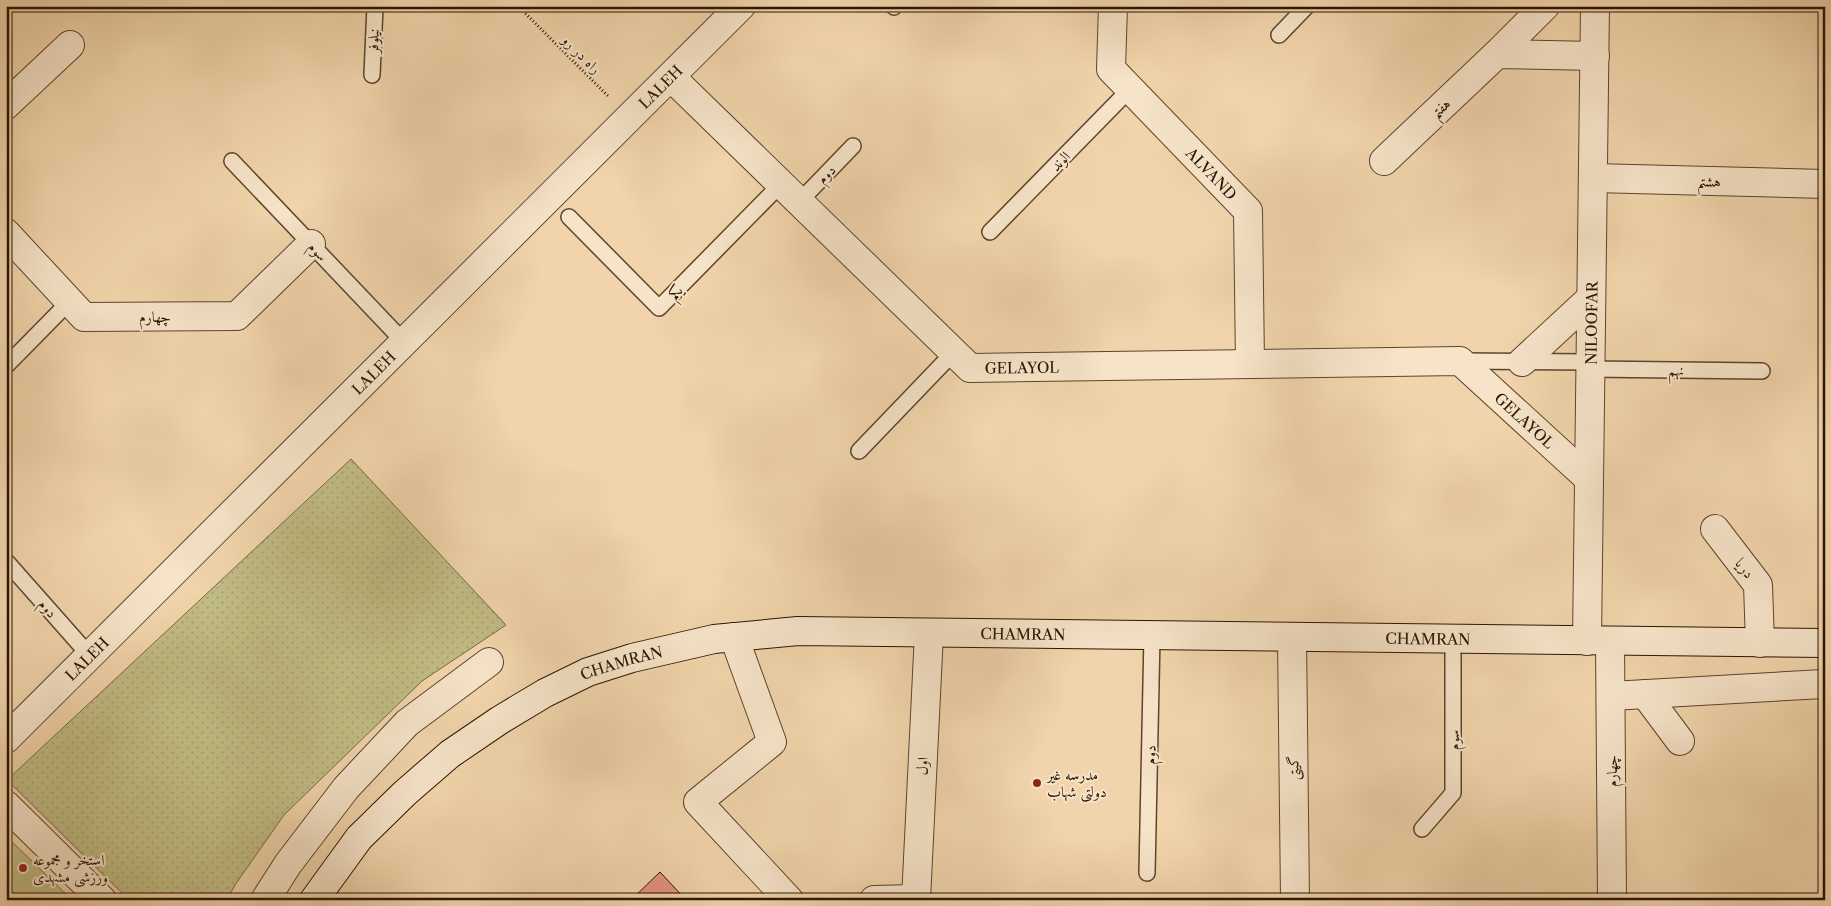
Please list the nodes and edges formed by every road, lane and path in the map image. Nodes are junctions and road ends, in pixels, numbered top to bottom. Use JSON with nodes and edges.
{"nodes":[{"id":1,"x":374,"y":6,"type":"edge"},
{"id":2,"x":518,"y":6,"type":"edge"},
{"id":3,"x":741,"y":6,"type":"edge"},
{"id":4,"x":1113,"y":6,"type":"edge"},
{"id":5,"x":1307,"y":6,"type":"edge"},
{"id":6,"x":1545,"y":6,"type":"edge"},
{"id":7,"x":1595,"y":6,"type":"edge"},
{"id":8,"x":1279,"y":35,"type":"dead end"},
{"id":9,"x":70,"y":44,"type":"dead end"},
{"id":10,"x":1497,"y":54,"type":"junction"},
{"id":11,"x":1595,"y":56,"type":"junction"},
{"id":12,"x":372,"y":75,"type":"dead end"},
{"id":13,"x":670,"y":76,"type":"junction"},
{"id":14,"x":1130,"y":89,"type":"junction"},
{"id":15,"x":6,"y":105,"type":"edge"},
{"id":16,"x":629,"y":117,"type":"junction"},
{"id":17,"x":854,"y":146,"type":"dead end"},
{"id":18,"x":232,"y":161,"type":"dead end"},
{"id":19,"x":1384,"y":161,"type":"dead end"},
{"id":20,"x":1593,"y":178,"type":"junction"},
{"id":21,"x":1825,"y":184,"type":"edge"},
{"id":22,"x":790,"y":193,"type":"junction"},
{"id":23,"x":569,"y":217,"type":"dead end"},
{"id":24,"x":990,"y":232,"type":"dead end"},
{"id":25,"x":6,"y":233,"type":"edge"},
{"id":26,"x":311,"y":244,"type":"junction"},
{"id":27,"x":1591,"y":298,"type":"junction"},
{"id":28,"x":70,"y":301,"type":"junction"},
{"id":29,"x":404,"y":342,"type":"junction"},
{"id":30,"x":954,"y":352,"type":"junction"},
{"id":31,"x":1460,"y":361,"type":"junction"},
{"id":32,"x":1522,"y":362,"type":"junction"},
{"id":33,"x":1250,"y":364,"type":"junction"},
{"id":34,"x":6,"y":366,"type":"edge"},
{"id":35,"x":1590,"y":366,"type":"junction"},
{"id":36,"x":1762,"y":371,"type":"dead end"},
{"id":37,"x":859,"y":450,"type":"dead end"},
{"id":38,"x":1589,"y":479,"type":"junction"},
{"id":39,"x":1715,"y":529,"type":"dead end"},
{"id":40,"x":6,"y":561,"type":"edge"},
{"id":41,"x":928,"y":633,"type":"junction"},
{"id":42,"x":1152,"y":636,"type":"junction"},
{"id":43,"x":734,"y":637,"type":"junction"},
{"id":44,"x":1292,"y":637,"type":"junction"},
{"id":45,"x":1453,"y":639,"type":"junction"},
{"id":46,"x":1599,"y":641,"type":"junction"},
{"id":47,"x":1760,"y":643,"type":"junction"},
{"id":48,"x":1825,"y":644,"type":"edge"},
{"id":49,"x":90,"y":656,"type":"junction"},
{"id":50,"x":489,"y":662,"type":"dead end"},
{"id":51,"x":1823,"y":684,"type":"dead end"},
{"id":52,"x":1645,"y":694,"type":"junction"},
{"id":53,"x":1611,"y":696,"type":"junction"},
{"id":54,"x":6,"y":739,"type":"edge"},
{"id":55,"x":1680,"y":741,"type":"dead end"},
{"id":56,"x":6,"y":805,"type":"edge"},
{"id":57,"x":1422,"y":829,"type":"dead end"},
{"id":58,"x":1147,"y":873,"type":"dead end"},
{"id":59,"x":916,"y":899,"type":"edge"},
{"id":60,"x":102,"y":900,"type":"edge"},
{"id":61,"x":265,"y":900,"type":"edge"},
{"id":62,"x":314,"y":900,"type":"edge"},
{"id":63,"x":789,"y":900,"type":"edge"},
{"id":64,"x":874,"y":900,"type":"edge"},
{"id":65,"x":1295,"y":900,"type":"edge"},
{"id":66,"x":1612,"y":900,"type":"edge"}],
"edges":[{"from":1,"to":12,"type":"lane","name":"نیلوفر"},
{"from":2,"to":16,"type":"path","name":"راه در رو"},
{"from":3,"to":13,"type":"street","name":"LALEH"},
{"from":4,"to":14,"type":"street","name":"ALVAND"},
{"from":5,"to":8,"type":"lane"},
{"from":6,"to":10,"type":"street","name":"هفتم"},
{"from":7,"to":11,"type":"street","name":"NILOOFAR"},
{"from":9,"to":15,"type":"street"},
{"from":10,"to":11,"type":"street"},
{"from":10,"to":19,"type":"street","name":"هفتم"},
{"from":11,"to":20,"type":"street","name":"NILOOFAR"},
{"from":13,"to":16,"type":"street","name":"LALEH"},
{"from":13,"to":22,"type":"street","name":"GELAYOL"},
{"from":14,"to":24,"type":"lane","name":"الوند"},
{"from":14,"to":33,"type":"street","name":"ALVAND"},
{"from":16,"to":29,"type":"street","name":"LALEH"},
{"from":17,"to":22,"type":"lane","name":"دوم"},
{"from":18,"to":26,"type":"lane","name":"سوم"},
{"from":20,"to":21,"type":"street","name":"هشتم"},
{"from":20,"to":27,"type":"street","name":"NILOOFAR"},
{"from":22,"to":23,"type":"lane","name":"یکم"},
{"from":22,"to":30,"type":"street","name":"GELAYOL"},
{"from":25,"to":28,"type":"street","name":"چهارم"},
{"from":26,"to":28,"type":"street","name":"چهارم"},
{"from":26,"to":29,"type":"lane","name":"سوم"},
{"from":27,"to":32,"type":"street"},
{"from":27,"to":35,"type":"street","name":"NILOOFAR"},
{"from":28,"to":34,"type":"lane"},
{"from":29,"to":49,"type":"street","name":"LALEH"},
{"from":30,"to":33,"type":"street","name":"GELAYOL"},
{"from":30,"to":37,"type":"lane"},
{"from":31,"to":32,"type":"lane","name":"GELAYOL"},
{"from":31,"to":33,"type":"street","name":"GELAYOL"},
{"from":31,"to":38,"type":"street","name":"GELAYOL"},
{"from":32,"to":35,"type":"lane","name":"GELAYOL"},
{"from":35,"to":36,"type":"lane","name":"نهم"},
{"from":35,"to":38,"type":"street","name":"NILOOFAR"},
{"from":38,"to":46,"type":"street","name":"NILOOFAR"},
{"from":39,"to":47,"type":"street","name":"دریا"},
{"from":40,"to":49,"type":"lane","name":"دوم"},
{"from":41,"to":42,"type":"street","name":"CHAMRAN"},
{"from":41,"to":43,"type":"street","name":"CHAMRAN"},
{"from":41,"to":59,"type":"street","name":"اول"},
{"from":42,"to":44,"type":"street","name":"CHAMRAN"},
{"from":42,"to":58,"type":"lane","name":"دوم"},
{"from":43,"to":62,"type":"street","name":"CHAMRAN"},
{"from":43,"to":63,"type":"street"},
{"from":44,"to":45,"type":"street","name":"CHAMRAN"},
{"from":44,"to":65,"type":"street","name":"گیتی"},
{"from":45,"to":46,"type":"street","name":"CHAMRAN"},
{"from":45,"to":57,"type":"lane","name":"سوم"},
{"from":46,"to":47,"type":"street","name":"CHAMRAN"},
{"from":46,"to":53,"type":"street","name":"چهارم"},
{"from":47,"to":48,"type":"street","name":"CHAMRAN"},
{"from":49,"to":54,"type":"street","name":"LALEH"},
{"from":50,"to":61,"type":"street"},
{"from":51,"to":52,"type":"street"},
{"from":52,"to":53,"type":"street"},
{"from":52,"to":55,"type":"street"},
{"from":53,"to":66,"type":"street","name":"چهارم"},
{"from":56,"to":60,"type":"street"},
{"from":59,"to":64,"type":"street"}]}
